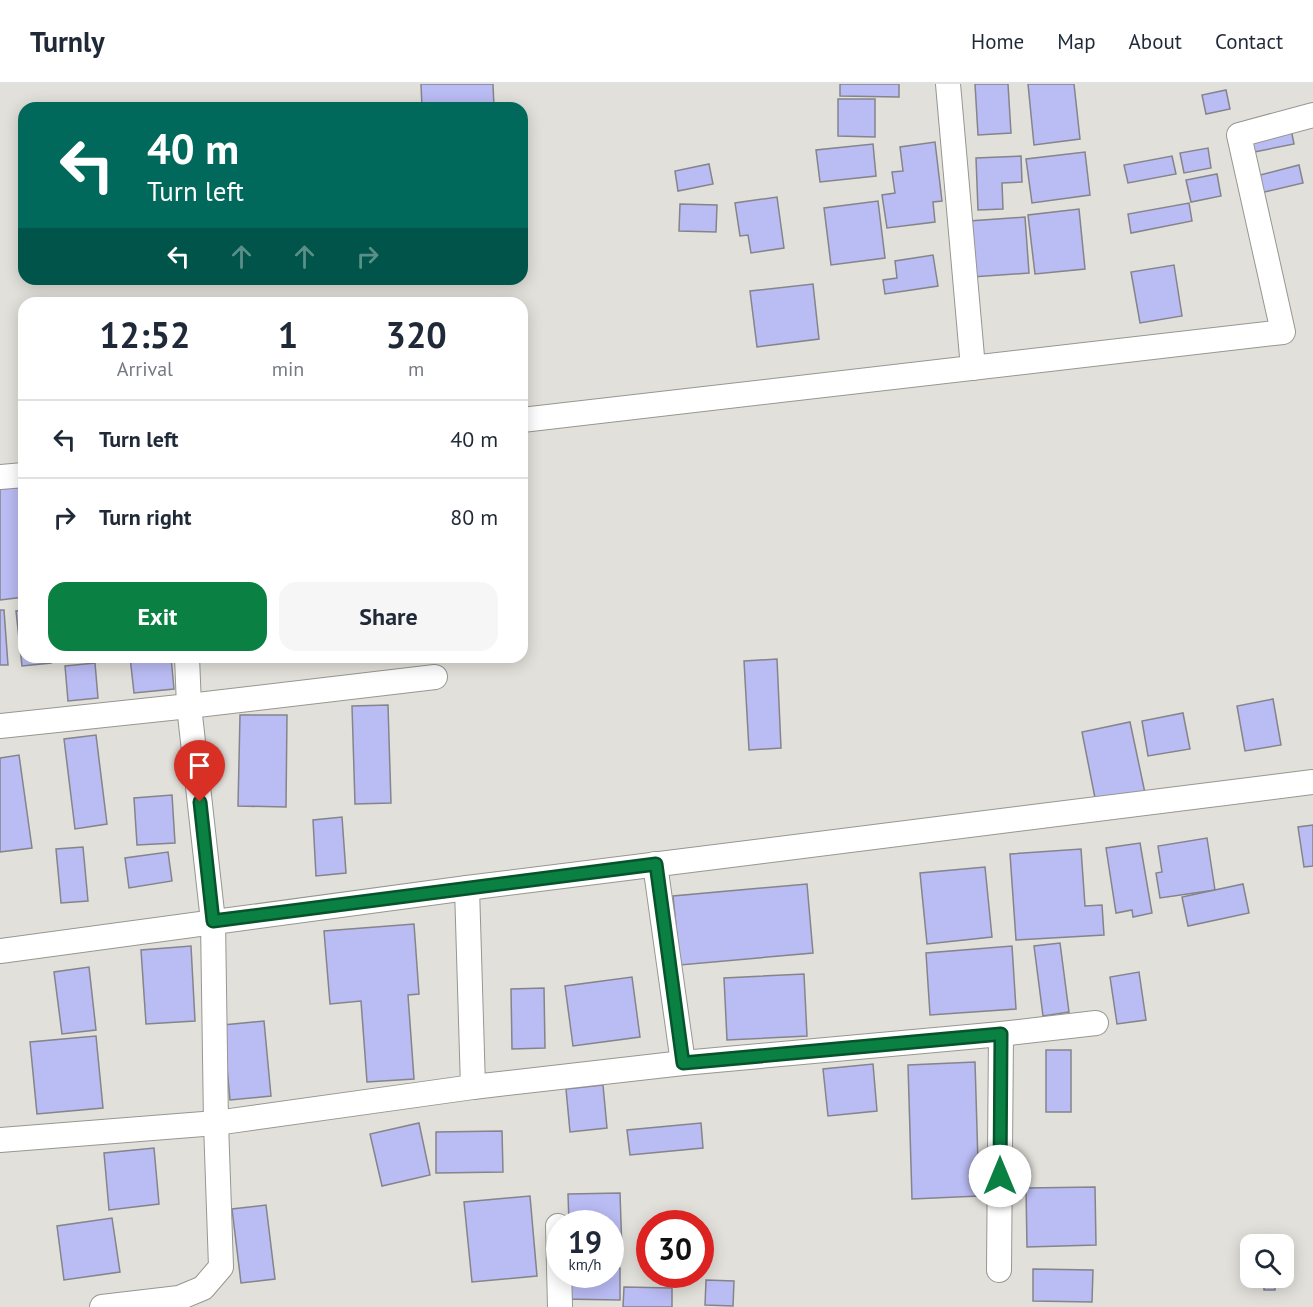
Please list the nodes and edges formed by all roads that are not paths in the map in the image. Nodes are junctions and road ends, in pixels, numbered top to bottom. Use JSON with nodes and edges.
{"nodes":[{"id":1,"x":948,"y":84,"type":"edge"},
{"id":2,"x":1313,"y":115,"type":"edge"},
{"id":3,"x":973,"y":368,"type":"junction"},
{"id":4,"x":528,"y":419,"type":"edge"},
{"id":5,"x":18,"y":476,"type":"edge"},
{"id":6,"x":0,"y":477,"type":"edge"},
{"id":7,"x":187,"y":663,"type":"edge"},
{"id":8,"x":435,"y":677,"type":"dead end"},
{"id":9,"x":189,"y":706,"type":"junction"},
{"id":10,"x":0,"y":726,"type":"edge"},
{"id":11,"x":1313,"y":782,"type":"edge"},
{"id":12,"x":656,"y":864,"type":"junction"},
{"id":13,"x":467,"y":888,"type":"junction"},
{"id":14,"x":213,"y":921,"type":"junction"},
{"id":15,"x":0,"y":951,"type":"edge"},
{"id":16,"x":1096,"y":1023,"type":"dead end"},
{"id":17,"x":1001,"y":1034,"type":"junction"},
{"id":18,"x":683,"y":1063,"type":"junction"},
{"id":19,"x":473,"y":1087,"type":"junction"},
{"id":20,"x":216,"y":1123,"type":"junction"},
{"id":21,"x":0,"y":1140,"type":"edge"},
{"id":22,"x":999,"y":1270,"type":"dead end"},
{"id":23,"x":560,"y":1288,"type":"edge"},
{"id":24,"x":102,"y":1307,"type":"edge"},
{"id":25,"x":560,"y":1307,"type":"edge"}],
"edges":[{"from":1,"to":3,"type":"street"},
{"from":2,"to":3,"type":"street"},
{"from":3,"to":4,"type":"street"},
{"from":5,"to":6,"type":"street"},
{"from":7,"to":9,"type":"street"},
{"from":8,"to":9,"type":"street"},
{"from":9,"to":10,"type":"street"},
{"from":9,"to":14,"type":"street"},
{"from":11,"to":12,"type":"street"},
{"from":12,"to":13,"type":"street"},
{"from":12,"to":18,"type":"street"},
{"from":13,"to":14,"type":"street"},
{"from":13,"to":19,"type":"street"},
{"from":14,"to":15,"type":"street"},
{"from":14,"to":20,"type":"street"},
{"from":16,"to":17,"type":"street"},
{"from":17,"to":18,"type":"street"},
{"from":17,"to":22,"type":"street"},
{"from":18,"to":19,"type":"street"},
{"from":19,"to":20,"type":"street"},
{"from":20,"to":21,"type":"street"},
{"from":20,"to":24,"type":"street"},
{"from":23,"to":25,"type":"street"}]}
